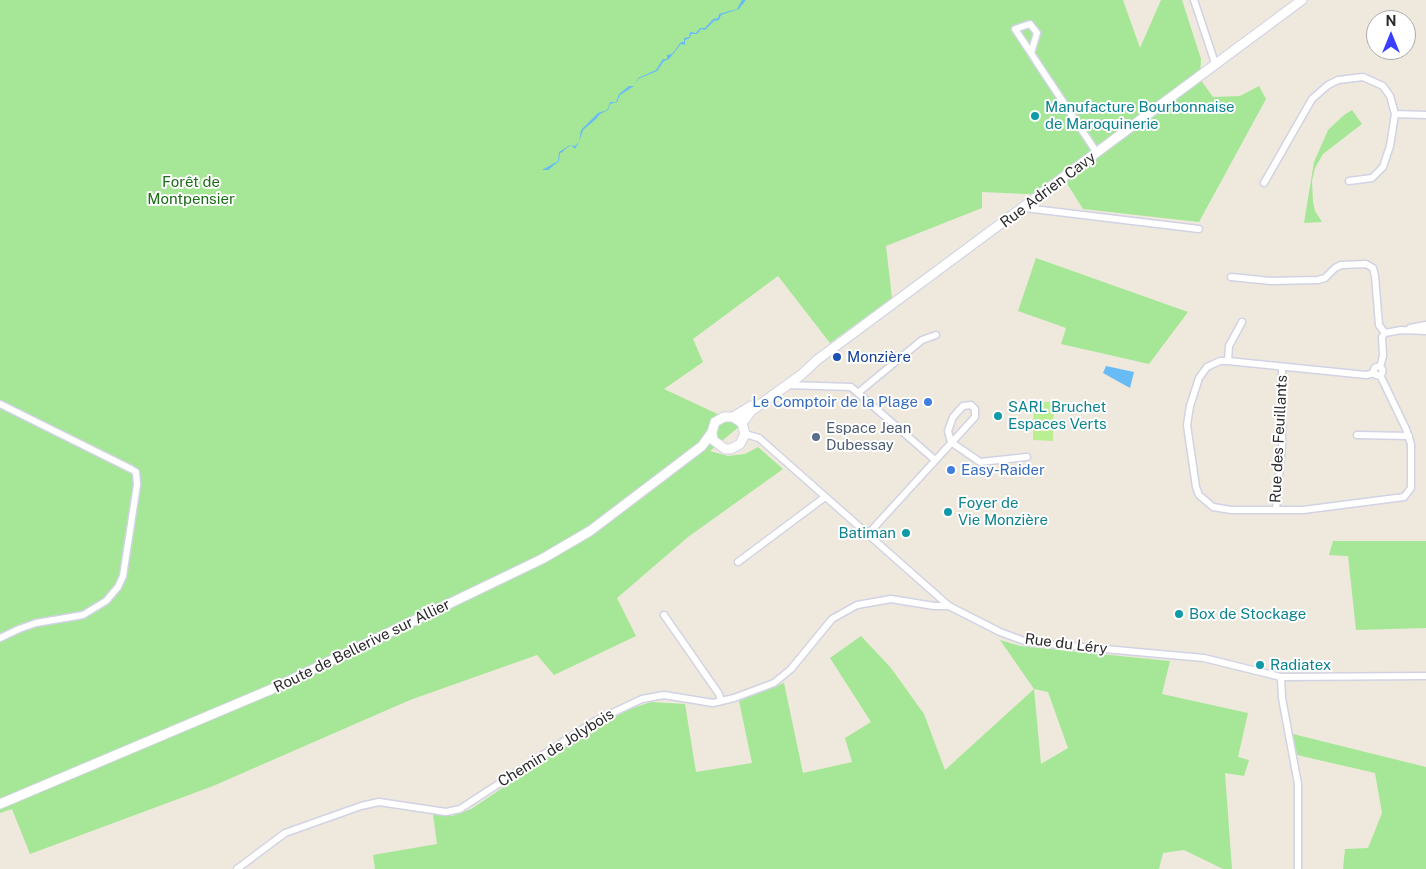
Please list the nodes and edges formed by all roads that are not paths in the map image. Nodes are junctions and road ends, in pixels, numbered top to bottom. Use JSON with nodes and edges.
{"nodes":[{"id":1,"x":1194,"y":0,"type":"edge"},
{"id":2,"x":1302,"y":0,"type":"edge"},
{"id":3,"x":1030,"y":53,"type":"dead end"},
{"id":4,"x":1216,"y":63,"type":"junction"},
{"id":5,"x":1395,"y":114,"type":"junction"},
{"id":6,"x":1426,"y":115,"type":"edge"},
{"id":7,"x":1096,"y":153,"type":"junction"},
{"id":8,"x":1349,"y":181,"type":"dead end"},
{"id":9,"x":1264,"y":183,"type":"dead end"},
{"id":10,"x":1024,"y":208,"type":"junction"},
{"id":11,"x":1199,"y":228,"type":"dead end"},
{"id":12,"x":1232,"y":277,"type":"dead end"},
{"id":13,"x":1242,"y":322,"type":"dead end"},
{"id":14,"x":1426,"y":325,"type":"edge"},
{"id":15,"x":1401,"y":330,"type":"junction"},
{"id":16,"x":1426,"y":331,"type":"edge"},
{"id":17,"x":1385,"y":333,"type":"junction"},
{"id":18,"x":936,"y":335,"type":"dead end"},
{"id":19,"x":817,"y":360,"type":"junction"},
{"id":20,"x":1228,"y":361,"type":"junction"},
{"id":21,"x":1282,"y":367,"type":"junction"},
{"id":22,"x":1377,"y":374,"type":"junction"},
{"id":23,"x":801,"y":375,"type":"junction"},
{"id":24,"x":787,"y":385,"type":"junction"},
{"id":25,"x":807,"y":385,"type":"junction"},
{"id":26,"x":859,"y":392,"type":"junction"},
{"id":27,"x":0,"y":404,"type":"edge"},
{"id":28,"x":732,"y":417,"type":"junction"},
{"id":29,"x":742,"y":423,"type":"junction"},
{"id":30,"x":712,"y":432,"type":"junction"},
{"id":31,"x":745,"y":434,"type":"junction"},
{"id":32,"x":1357,"y":435,"type":"dead end"},
{"id":33,"x":1409,"y":436,"type":"junction"},
{"id":34,"x":952,"y":442,"type":"junction"},
{"id":35,"x":716,"y":444,"type":"junction"},
{"id":36,"x":702,"y":446,"type":"junction"},
{"id":37,"x":1027,"y":457,"type":"dead end"},
{"id":38,"x":935,"y":460,"type":"junction"},
{"id":39,"x":825,"y":497,"type":"junction"},
{"id":40,"x":1276,"y":510,"type":"junction"},
{"id":41,"x":868,"y":534,"type":"junction"},
{"id":42,"x":738,"y":562,"type":"dead end"},
{"id":43,"x":949,"y":606,"type":"junction"},
{"id":44,"x":664,"y":614,"type":"dead end"},
{"id":45,"x":0,"y":638,"type":"edge"},
{"id":46,"x":1426,"y":676,"type":"edge"},
{"id":47,"x":1281,"y":677,"type":"junction"},
{"id":48,"x":721,"y":701,"type":"junction"},
{"id":49,"x":0,"y":804,"type":"edge"},
{"id":50,"x":237,"y":869,"type":"edge"},
{"id":51,"x":1298,"y":869,"type":"edge"}],
"edges":[{"from":1,"to":4,"type":"street"},
{"from":2,"to":4,"type":"main road","name":"Rue Adrien Cavy"},
{"from":3,"to":7,"type":"street"},
{"from":4,"to":7,"type":"main road","name":"Rue Adrien Cavy"},
{"from":5,"to":6,"type":"street"},
{"from":5,"to":8,"type":"street"},
{"from":5,"to":9,"type":"street"},
{"from":7,"to":10,"type":"main road","name":"Rue Adrien Cavy"},
{"from":10,"to":11,"type":"street"},
{"from":10,"to":19,"type":"main road","name":"Rue Adrien Cavy"},
{"from":12,"to":17,"type":"street"},
{"from":13,"to":20,"type":"street"},
{"from":14,"to":15,"type":"street"},
{"from":15,"to":16,"type":"street"},
{"from":15,"to":17,"type":"street"},
{"from":17,"to":22,"type":"street"},
{"from":18,"to":26,"type":"street"},
{"from":19,"to":23,"type":"main road","name":"Rue Adrien Cavy"},
{"from":19,"to":28,"type":"main road","name":"Rue Adrien Cavy"},
{"from":20,"to":21,"type":"street"},
{"from":20,"to":40,"type":"street"},
{"from":21,"to":22,"type":"street"},
{"from":21,"to":40,"type":"street","name":"Rue des Feuillants"},
{"from":22,"to":33,"type":"street"},
{"from":23,"to":24,"type":"main road","name":"Rue Adrien Cavy"},
{"from":23,"to":25,"type":"street"},
{"from":24,"to":25,"type":"street"},
{"from":24,"to":29,"type":"main road","name":"Rue Adrien Cavy"},
{"from":25,"to":26,"type":"street"},
{"from":26,"to":38,"type":"street"},
{"from":27,"to":45,"type":"street"},
{"from":28,"to":29,"type":"main road"},
{"from":28,"to":30,"type":"main road"},
{"from":29,"to":31,"type":"main road"},
{"from":30,"to":35,"type":"main road"},
{"from":30,"to":36,"type":"main road","name":"Route de Bellerive sur Allier"},
{"from":31,"to":35,"type":"main road"},
{"from":31,"to":39,"type":"street","name":"Rue du Léry"},
{"from":32,"to":33,"type":"street"},
{"from":33,"to":40,"type":"street"},
{"from":34,"to":34,"type":"street"},
{"from":34,"to":37,"type":"street"},
{"from":34,"to":38,"type":"street"},
{"from":35,"to":36,"type":"main road","name":"Route de Bellerive sur Allier"},
{"from":36,"to":49,"type":"main road","name":"Route de Bellerive sur Allier"},
{"from":38,"to":41,"type":"street"},
{"from":39,"to":41,"type":"street","name":"Rue du Léry"},
{"from":39,"to":42,"type":"street"},
{"from":41,"to":43,"type":"street","name":"Rue du Léry"},
{"from":43,"to":47,"type":"street","name":"Rue du Léry"},
{"from":43,"to":48,"type":"street","name":"Chemin de Jolybois"},
{"from":44,"to":48,"type":"street"},
{"from":46,"to":47,"type":"street","name":"Rue du Léry"},
{"from":47,"to":51,"type":"street"},
{"from":48,"to":50,"type":"street","name":"Chemin de Jolybois"}]}
